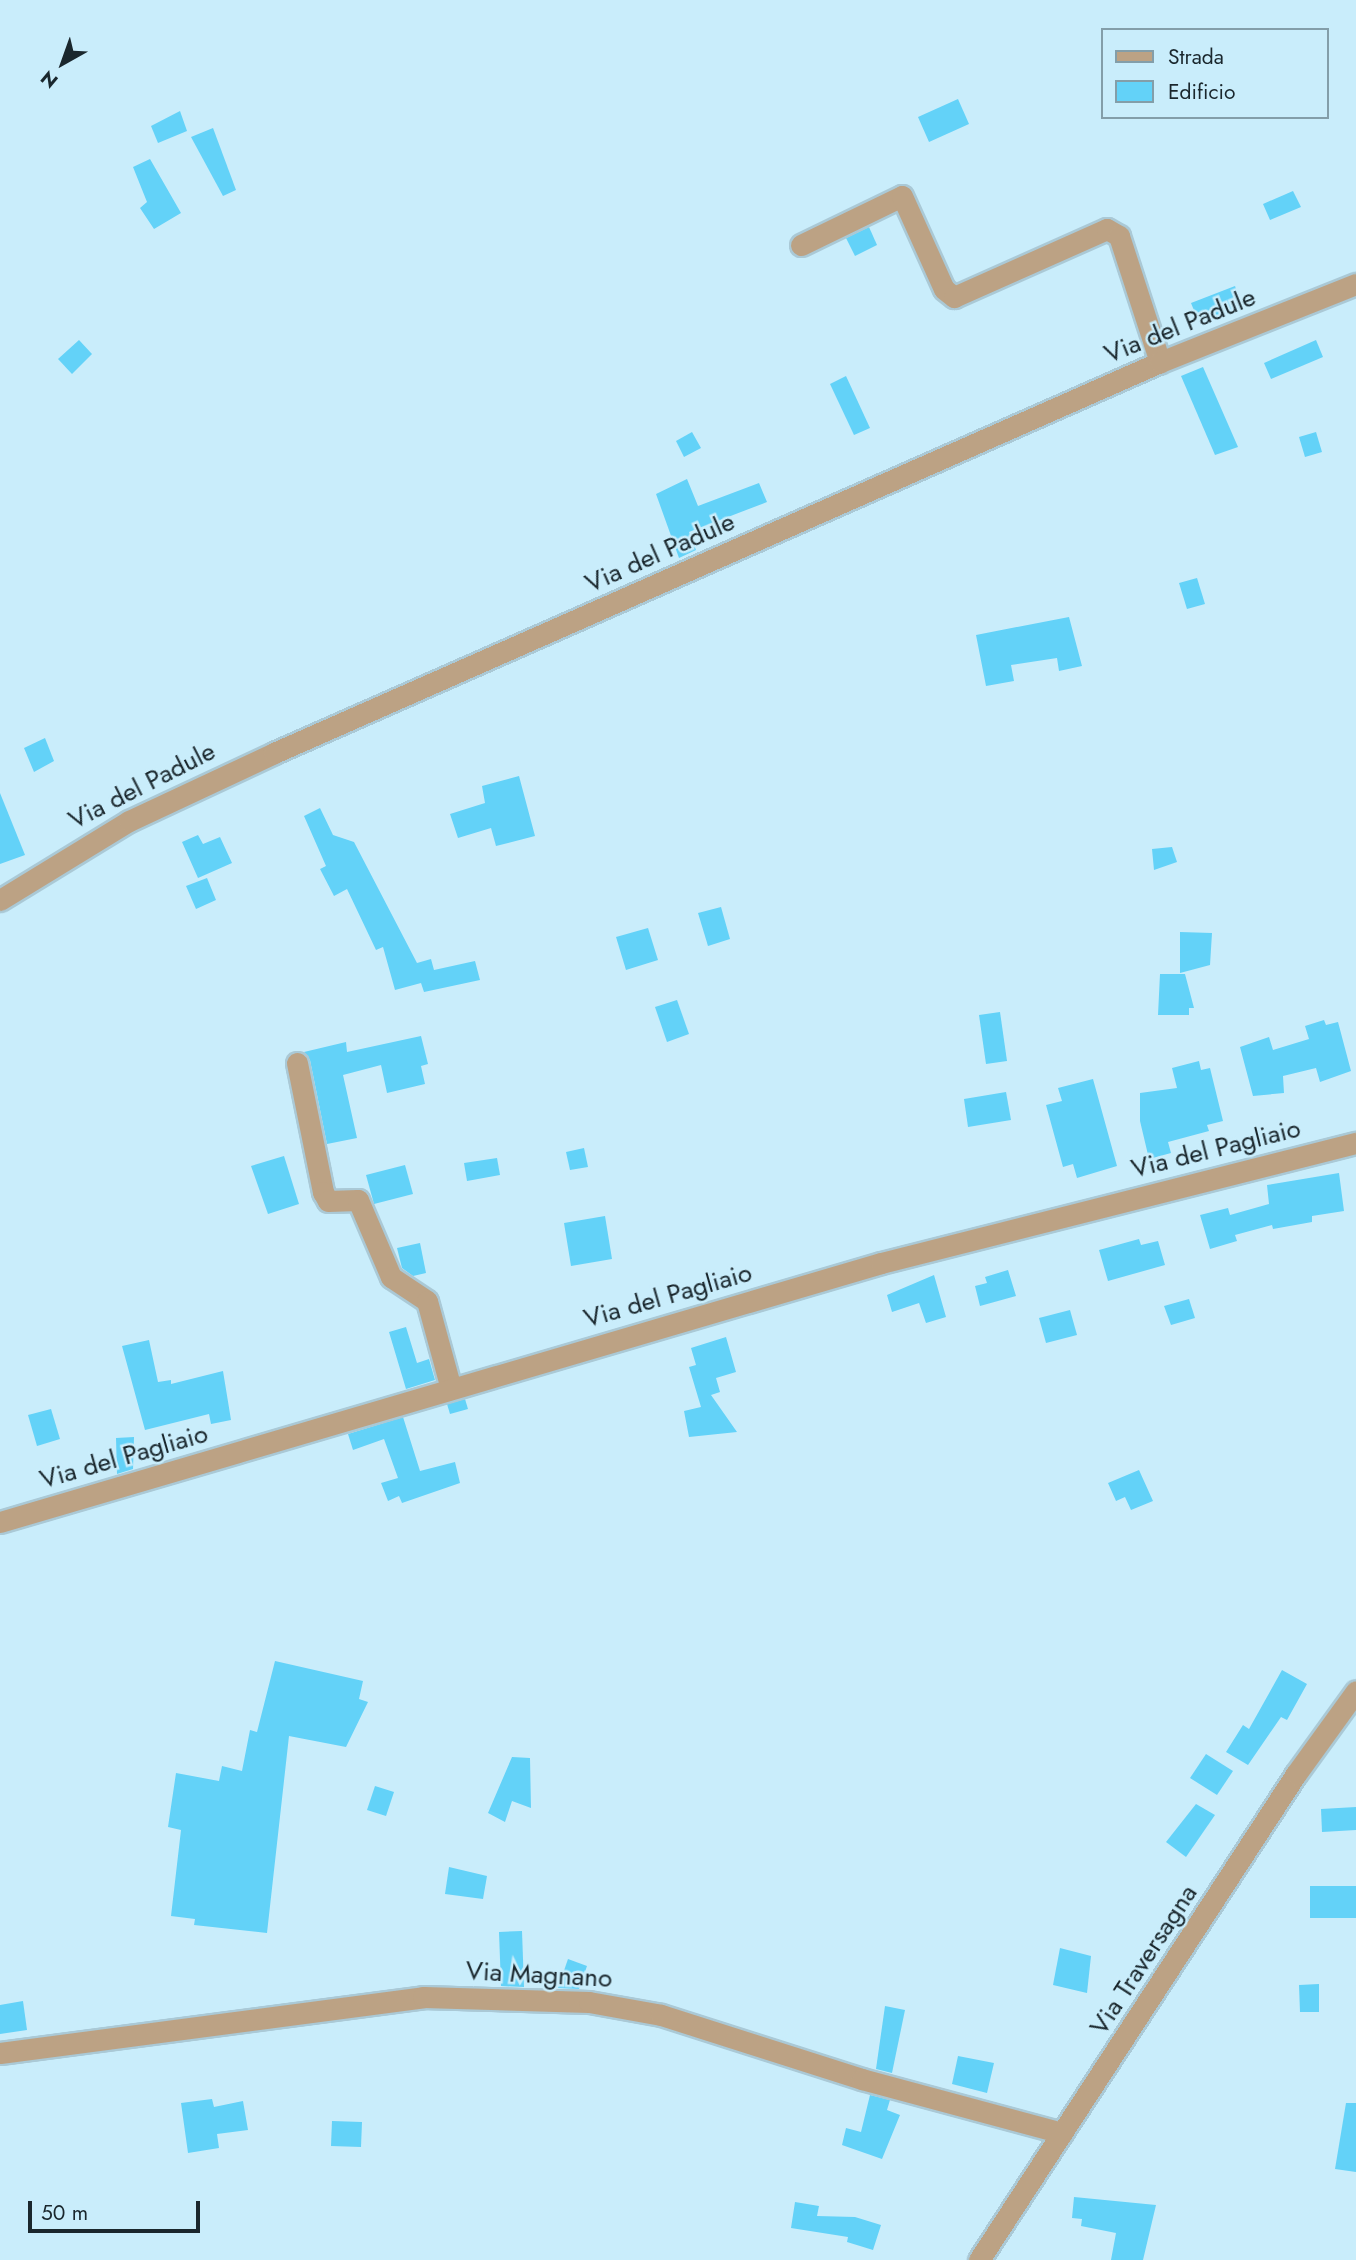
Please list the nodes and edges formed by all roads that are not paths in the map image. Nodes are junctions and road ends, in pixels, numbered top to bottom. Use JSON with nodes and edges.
{"nodes":[{"id":1,"x":801,"y":245,"type":"dead end"},
{"id":2,"x":1356,"y":285,"type":"edge"},
{"id":3,"x":1160,"y":362,"type":"junction"},
{"id":4,"x":0,"y":900,"type":"edge"},
{"id":5,"x":297,"y":1063,"type":"dead end"},
{"id":6,"x":1356,"y":1143,"type":"edge"},
{"id":7,"x":450,"y":1390,"type":"junction"},
{"id":8,"x":0,"y":1522,"type":"edge"},
{"id":9,"x":1356,"y":1691,"type":"edge"},
{"id":10,"x":0,"y":2053,"type":"edge"},
{"id":11,"x":1062,"y":2133,"type":"junction"},
{"id":12,"x":979,"y":2260,"type":"edge"}],
"edges":[{"from":1,"to":3,"type":"street"},
{"from":2,"to":3,"type":"street","name":"Via del Padule"},
{"from":3,"to":4,"type":"street","name":"Via del Padule"},
{"from":5,"to":7,"type":"street"},
{"from":6,"to":7,"type":"street","name":"Via del Pagliaio"},
{"from":7,"to":8,"type":"street","name":"Via del Pagliaio"},
{"from":9,"to":11,"type":"street","name":"Via Traversagna"},
{"from":10,"to":11,"type":"street","name":"Via Magnano"},
{"from":11,"to":12,"type":"street","name":"Via Traversagna"}]}
